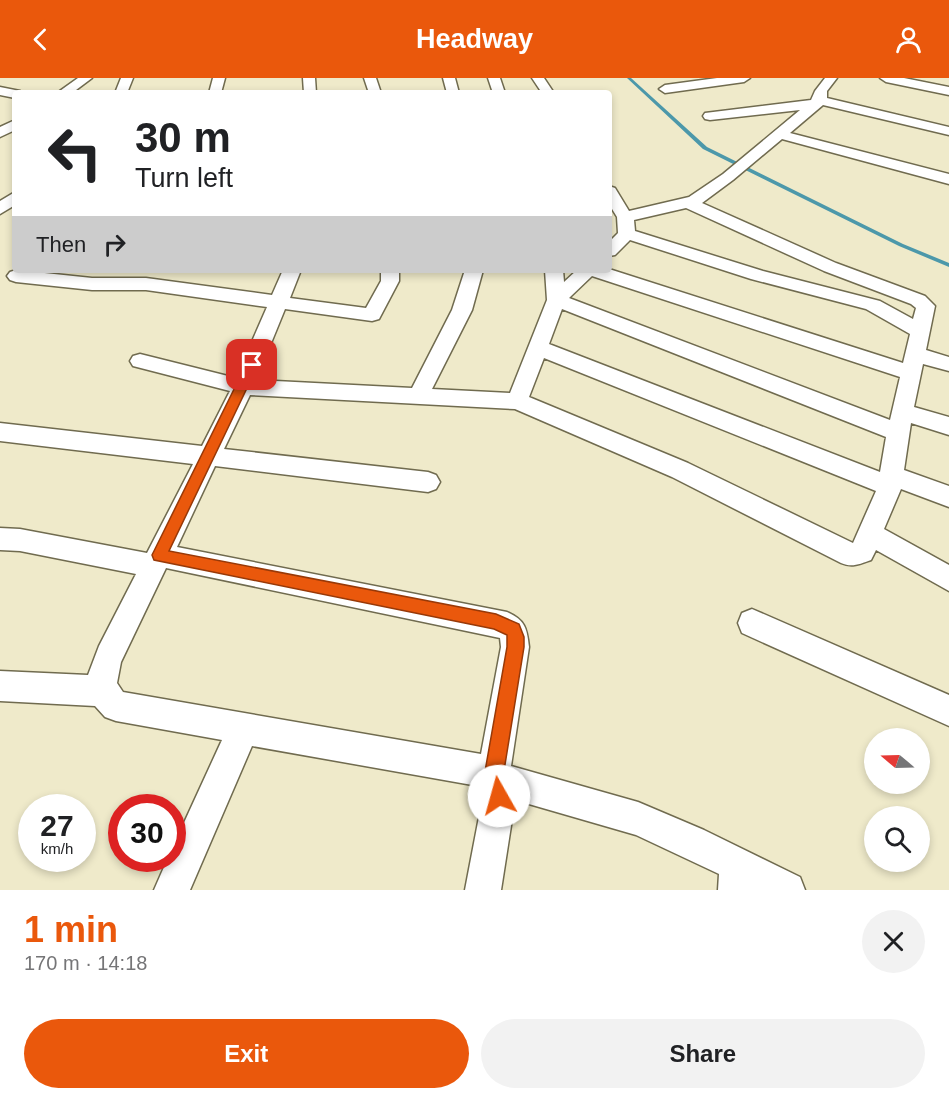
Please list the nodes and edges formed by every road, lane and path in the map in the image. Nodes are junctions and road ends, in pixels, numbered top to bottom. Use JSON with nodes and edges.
{"nodes":[{"id":1,"x":86,"y":78,"type":"edge"},
{"id":2,"x":744,"y":78,"type":"edge"},
{"id":3,"x":831,"y":78,"type":"edge"},
{"id":4,"x":886,"y":78,"type":"edge"},
{"id":5,"x":665,"y":89,"type":"dead end"},
{"id":6,"x":68,"y":90,"type":"edge"},
{"id":7,"x":949,"y":91,"type":"edge"},
{"id":8,"x":817,"y":102,"type":"junction"},
{"id":9,"x":710,"y":116,"type":"dead end"},
{"id":10,"x":949,"y":131,"type":"edge"},
{"id":11,"x":779,"y":134,"type":"junction"},
{"id":12,"x":949,"y":179,"type":"edge"},
{"id":13,"x":612,"y":197,"type":"edge"},
{"id":14,"x":687,"y":202,"type":"junction"},
{"id":15,"x":626,"y":226,"type":"junction"},
{"id":16,"x":612,"y":247,"type":"edge"},
{"id":17,"x":291,"y":273,"type":"edge"},
{"id":18,"x":390,"y":273,"type":"edge"},
{"id":19,"x":473,"y":273,"type":"edge"},
{"id":20,"x":554,"y":273,"type":"edge"},
{"id":21,"x":587,"y":273,"type":"edge"},
{"id":22,"x":600,"y":273,"type":"edge"},
{"id":23,"x":16,"y":276,"type":"dead end"},
{"id":24,"x":556,"y":300,"type":"junction"},
{"id":25,"x":279,"y":302,"type":"junction"},
{"id":26,"x":920,"y":331,"type":"junction"},
{"id":27,"x":538,"y":348,"type":"junction"},
{"id":28,"x":140,"y":361,"type":"dead end"},
{"id":29,"x":912,"y":363,"type":"junction"},
{"id":30,"x":949,"y":364,"type":"edge"},
{"id":31,"x":243,"y":387,"type":"junction"},
{"id":32,"x":418,"y":396,"type":"junction"},
{"id":33,"x":517,"y":401,"type":"junction"},
{"id":34,"x":900,"y":422,"type":"junction"},
{"id":35,"x":949,"y":426,"type":"edge"},
{"id":36,"x":0,"y":432,"type":"edge"},
{"id":37,"x":209,"y":455,"type":"junction"},
{"id":38,"x":891,"y":480,"type":"junction"},
{"id":39,"x":429,"y":482,"type":"dead end"},
{"id":40,"x":949,"y":498,"type":"edge"},
{"id":41,"x":870,"y":534,"type":"junction"},
{"id":42,"x":0,"y":539,"type":"edge"},
{"id":43,"x":157,"y":560,"type":"junction"},
{"id":44,"x":949,"y":579,"type":"edge"},
{"id":45,"x":752,"y":623,"type":"dead end"},
{"id":46,"x":102,"y":691,"type":"junction"},
{"id":47,"x":3,"y":692,"type":"edge"},
{"id":48,"x":949,"y":711,"type":"edge"},
{"id":49,"x":244,"y":728,"type":"junction"},
{"id":50,"x":493,"y":777,"type":"junction"},
{"id":51,"x":737,"y":877,"type":"edge"},
{"id":52,"x":172,"y":890,"type":"edge"},
{"id":53,"x":483,"y":890,"type":"edge"},
{"id":54,"x":787,"y":890,"type":"edge"}],
"edges":[{"from":1,"to":6,"type":"street"},
{"from":2,"to":5,"type":"street"},
{"from":3,"to":8,"type":"street"},
{"from":4,"to":7,"type":"street"},
{"from":8,"to":9,"type":"street"},
{"from":8,"to":10,"type":"street"},
{"from":8,"to":11,"type":"street"},
{"from":11,"to":12,"type":"street"},
{"from":11,"to":14,"type":"street"},
{"from":13,"to":15,"type":"street"},
{"from":14,"to":15,"type":"street"},
{"from":14,"to":26,"type":"street"},
{"from":15,"to":16,"type":"street"},
{"from":15,"to":26,"type":"street"},
{"from":17,"to":25,"type":"street"},
{"from":18,"to":25,"type":"street"},
{"from":19,"to":32,"type":"street"},
{"from":20,"to":24,"type":"street"},
{"from":21,"to":24,"type":"street"},
{"from":22,"to":29,"type":"street"},
{"from":23,"to":25,"type":"street"},
{"from":24,"to":27,"type":"street"},
{"from":24,"to":34,"type":"street"},
{"from":25,"to":31,"type":"street"},
{"from":26,"to":29,"type":"street"},
{"from":27,"to":33,"type":"street"},
{"from":27,"to":38,"type":"street"},
{"from":28,"to":31,"type":"street"},
{"from":29,"to":30,"type":"street"},
{"from":29,"to":34,"type":"street"},
{"from":31,"to":32,"type":"street"},
{"from":31,"to":37,"type":"street"},
{"from":32,"to":33,"type":"street"},
{"from":33,"to":41,"type":"street"},
{"from":34,"to":35,"type":"street"},
{"from":34,"to":38,"type":"street"},
{"from":36,"to":37,"type":"street"},
{"from":37,"to":39,"type":"street"},
{"from":37,"to":43,"type":"street"},
{"from":38,"to":40,"type":"street"},
{"from":38,"to":41,"type":"street"},
{"from":41,"to":44,"type":"street"},
{"from":42,"to":43,"type":"street"},
{"from":43,"to":46,"type":"street"},
{"from":43,"to":50,"type":"street"},
{"from":45,"to":48,"type":"street"},
{"from":46,"to":47,"type":"street"},
{"from":46,"to":49,"type":"street"},
{"from":49,"to":50,"type":"street"},
{"from":49,"to":52,"type":"street"},
{"from":50,"to":51,"type":"street"},
{"from":50,"to":53,"type":"street"},
{"from":51,"to":54,"type":"street"}]}
